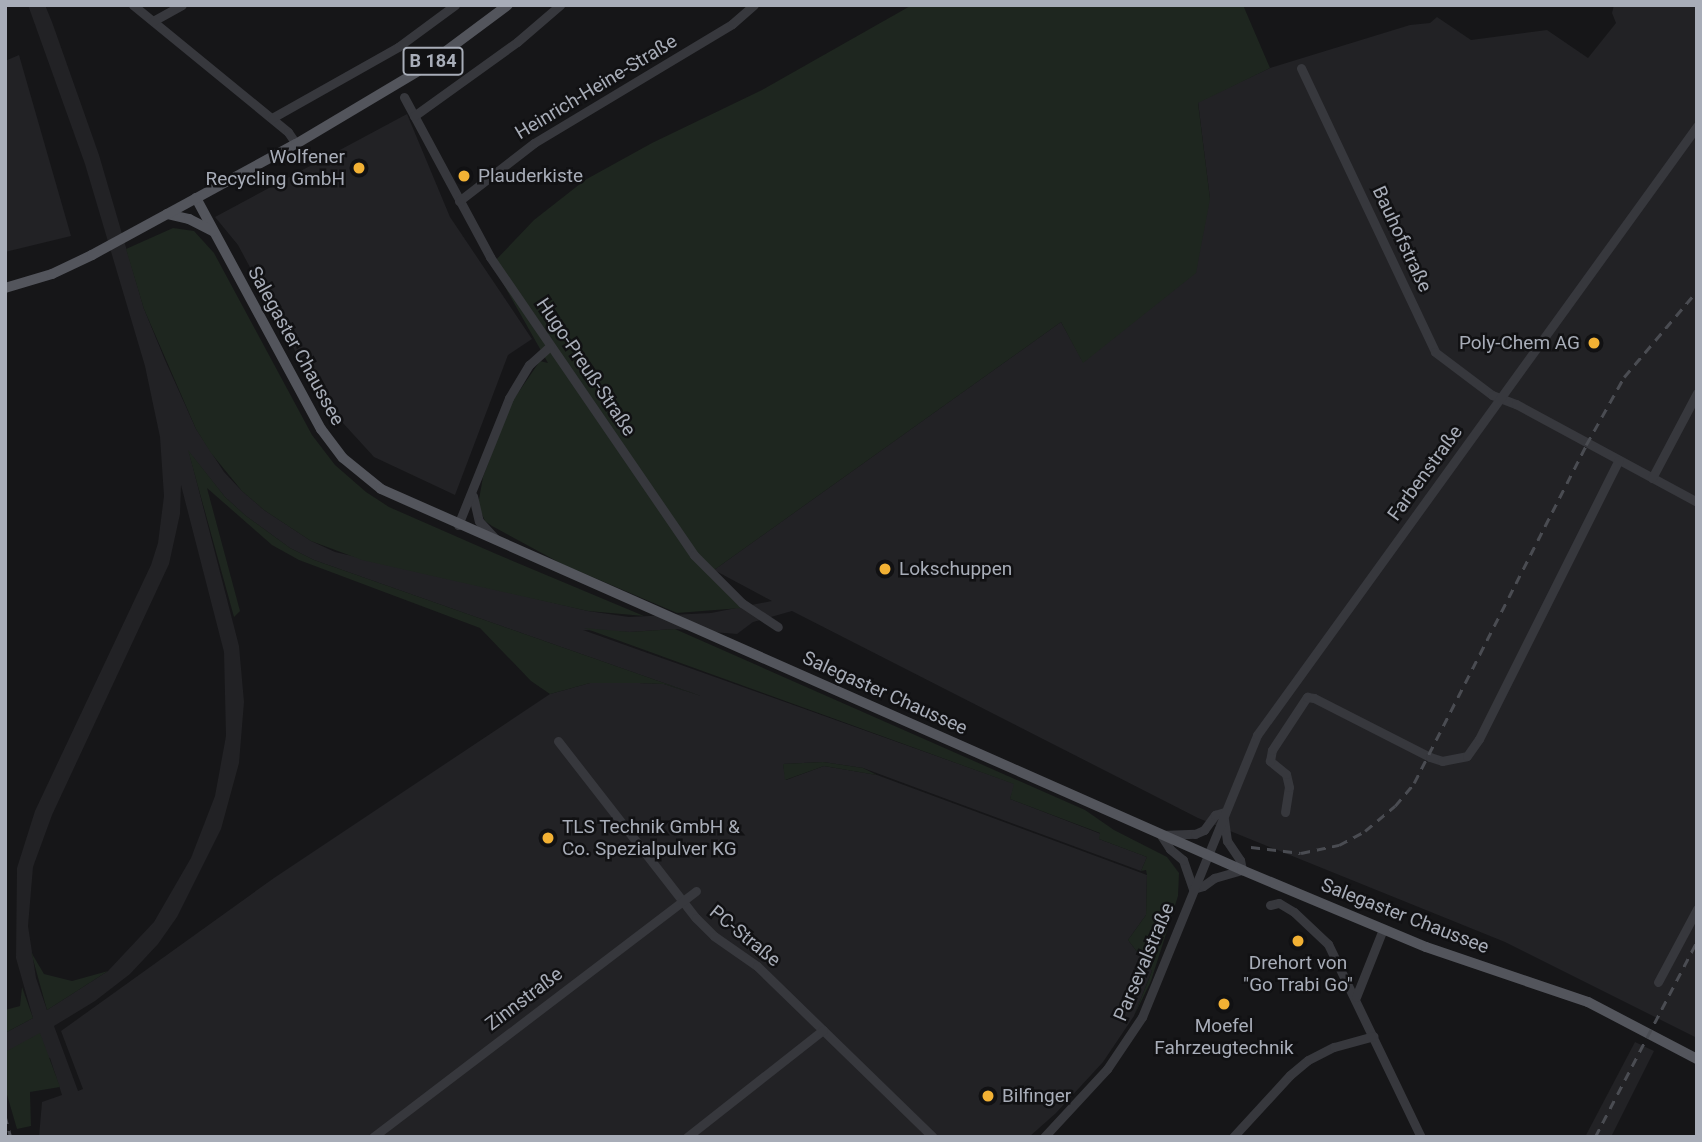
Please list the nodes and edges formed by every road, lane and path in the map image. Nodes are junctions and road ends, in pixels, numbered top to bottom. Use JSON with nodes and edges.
{"nodes":[{"id":1,"x":133,"y":5,"type":"edge"},
{"id":2,"x":182,"y":5,"type":"edge"},
{"id":3,"x":455,"y":5,"type":"edge"},
{"id":4,"x":508,"y":5,"type":"edge"},
{"id":5,"x":560,"y":5,"type":"edge"},
{"id":6,"x":754,"y":5,"type":"edge"},
{"id":7,"x":153,"y":21,"type":"junction"},
{"id":8,"x":1301,"y":68,"type":"dead end"},
{"id":9,"x":404,"y":97,"type":"dead end"},
{"id":10,"x":414,"y":116,"type":"junction"},
{"id":11,"x":272,"y":118,"type":"junction"},
{"id":12,"x":1697,"y":126,"type":"edge"},
{"id":13,"x":296,"y":144,"type":"junction"},
{"id":14,"x":196,"y":198,"type":"junction"},
{"id":15,"x":459,"y":201,"type":"junction"},
{"id":16,"x":167,"y":214,"type":"junction"},
{"id":17,"x":214,"y":231,"type":"junction"},
{"id":18,"x":5,"y":288,"type":"edge"},
{"id":19,"x":550,"y":346,"type":"junction"},
{"id":20,"x":1697,"y":393,"type":"edge"},
{"id":21,"x":1500,"y":399,"type":"junction"},
{"id":22,"x":1619,"y":460,"type":"junction"},
{"id":23,"x":1653,"y":478,"type":"junction"},
{"id":24,"x":472,"y":494,"type":"junction"},
{"id":25,"x":1697,"y":502,"type":"edge"},
{"id":26,"x":458,"y":524,"type":"junction"},
{"id":27,"x":497,"y":541,"type":"junction"},
{"id":28,"x":778,"y":627,"type":"dead end"},
{"id":29,"x":558,"y":741,"type":"dead end"},
{"id":30,"x":1224,"y":812,"type":"junction"},
{"id":31,"x":1285,"y":812,"type":"dead end"},
{"id":32,"x":1161,"y":835,"type":"junction"},
{"id":33,"x":1207,"y":855,"type":"junction"},
{"id":34,"x":1242,"y":870,"type":"junction"},
{"id":35,"x":1194,"y":889,"type":"junction"},
{"id":36,"x":696,"y":891,"type":"dead end"},
{"id":37,"x":681,"y":902,"type":"junction"},
{"id":38,"x":1269,"y":905,"type":"dead end"},
{"id":39,"x":1697,"y":909,"type":"edge"},
{"id":40,"x":1382,"y":929,"type":"junction"},
{"id":41,"x":1658,"y":982,"type":"dead end"},
{"id":42,"x":1356,"y":997,"type":"junction"},
{"id":43,"x":823,"y":1030,"type":"junction"},
{"id":44,"x":1374,"y":1036,"type":"junction"},
{"id":45,"x":1697,"y":1059,"type":"edge"},
{"id":46,"x":1419,"y":1134,"type":"edge"},
{"id":47,"x":373,"y":1137,"type":"edge"},
{"id":48,"x":687,"y":1137,"type":"edge"},
{"id":49,"x":933,"y":1137,"type":"edge"},
{"id":50,"x":1044,"y":1137,"type":"edge"},
{"id":51,"x":1233,"y":1137,"type":"edge"},
{"id":52,"x":1409,"y":1137,"type":"edge"}],
"edges":[{"from":1,"to":7,"type":"street"},
{"from":2,"to":7,"type":"street"},
{"from":3,"to":11,"type":"street"},
{"from":4,"to":13,"type":"main road","number":"B 184"},
{"from":5,"to":10,"type":"street"},
{"from":6,"to":15,"type":"street","name":"Heinrich-Heine-Straße"},
{"from":7,"to":11,"type":"street"},
{"from":8,"to":21,"type":"street","name":"Bauhofstraße"},
{"from":9,"to":10,"type":"street","name":"Hugo-Preuß-Straße"},
{"from":10,"to":15,"type":"street","name":"Hugo-Preuß-Straße"},
{"from":11,"to":13,"type":"street"},
{"from":12,"to":21,"type":"street","name":"Farbenstraße"},
{"from":13,"to":14,"type":"main road","number":"B 184"},
{"from":14,"to":16,"type":"main road","number":"B 184"},
{"from":14,"to":17,"type":"main road","name":"Salegaster Chaussee"},
{"from":15,"to":19,"type":"street","name":"Hugo-Preuß-Straße"},
{"from":16,"to":17,"type":"main road"},
{"from":16,"to":18,"type":"main road","number":"B 184"},
{"from":17,"to":26,"type":"main road","name":"Salegaster Chaussee"},
{"from":19,"to":24,"type":"street"},
{"from":19,"to":28,"type":"street","name":"Hugo-Preuß-Straße"},
{"from":20,"to":23,"type":"street"},
{"from":21,"to":22,"type":"street","name":"Bauhofstraße"},
{"from":21,"to":30,"type":"street","name":"Farbenstraße"},
{"from":22,"to":23,"type":"street","name":"Bauhofstraße"},
{"from":22,"to":31,"type":"street"},
{"from":23,"to":25,"type":"street","name":"Bauhofstraße"},
{"from":24,"to":26,"type":"street"},
{"from":24,"to":27,"type":"street"},
{"from":26,"to":27,"type":"main road","name":"Salegaster Chaussee"},
{"from":27,"to":32,"type":"main road","name":"Salegaster Chaussee"},
{"from":29,"to":37,"type":"street","name":"PC-Straße"},
{"from":30,"to":32,"type":"street"},
{"from":30,"to":33,"type":"street","name":"Farbenstraße"},
{"from":30,"to":34,"type":"street"},
{"from":32,"to":33,"type":"main road","name":"Salegaster Chaussee"},
{"from":32,"to":35,"type":"street"},
{"from":33,"to":34,"type":"main road","name":"Salegaster Chaussee"},
{"from":33,"to":35,"type":"street","name":"Parsevalstraße"},
{"from":34,"to":35,"type":"street"},
{"from":34,"to":40,"type":"main road","name":"Salegaster Chaussee"},
{"from":35,"to":50,"type":"street","name":"Parsevalstraße"},
{"from":36,"to":37,"type":"street","name":"Zinnstraße"},
{"from":37,"to":43,"type":"street","name":"PC-Straße"},
{"from":37,"to":47,"type":"street","name":"Zinnstraße"},
{"from":38,"to":42,"type":"street"},
{"from":39,"to":41,"type":"street"},
{"from":40,"to":42,"type":"street"},
{"from":40,"to":45,"type":"main road","name":"Salegaster Chaussee"},
{"from":42,"to":44,"type":"street"},
{"from":43,"to":48,"type":"street"},
{"from":43,"to":49,"type":"street","name":"PC-Straße"},
{"from":44,"to":46,"type":"street"},
{"from":44,"to":51,"type":"street"},
{"from":46,"to":52,"type":"street"}]}
